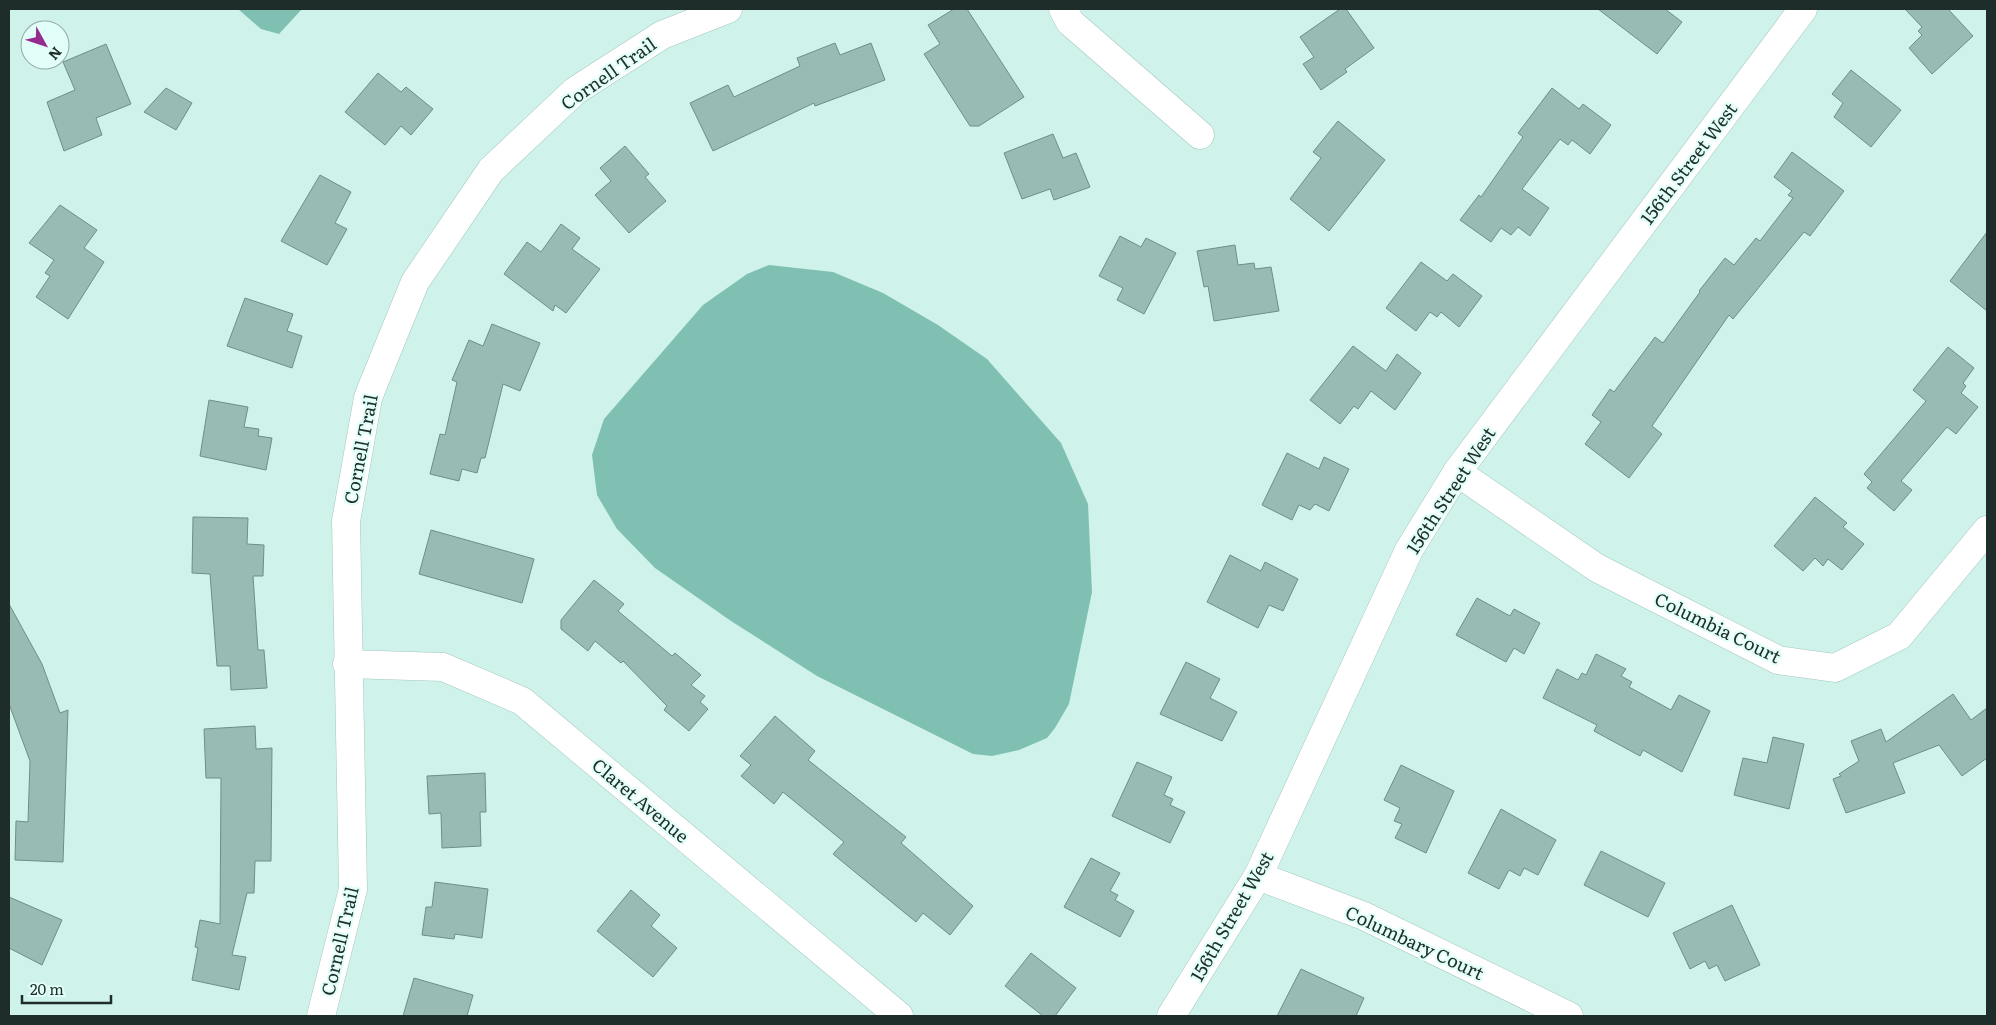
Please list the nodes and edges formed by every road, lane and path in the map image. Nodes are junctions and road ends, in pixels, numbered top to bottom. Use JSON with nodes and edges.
{"nodes":[{"id":1,"x":728,"y":9,"type":"edge"},
{"id":2,"x":1063,"y":9,"type":"edge"},
{"id":3,"x":1794,"y":13,"type":"edge"},
{"id":4,"x":1200,"y":135,"type":"dead end"},
{"id":5,"x":1457,"y":472,"type":"junction"},
{"id":6,"x":1987,"y":530,"type":"edge"},
{"id":7,"x":347,"y":664,"type":"junction"},
{"id":8,"x":1258,"y":876,"type":"junction"},
{"id":9,"x":321,"y":1016,"type":"edge"},
{"id":10,"x":899,"y":1016,"type":"edge"},
{"id":11,"x":1171,"y":1016,"type":"edge"},
{"id":12,"x":1569,"y":1016,"type":"edge"}],
"edges":[{"from":1,"to":7,"type":"street","name":"Cornell Trail"},
{"from":2,"to":4,"type":"street"},
{"from":3,"to":5,"type":"street","name":"156th Street West"},
{"from":5,"to":6,"type":"street","name":"Columbia Court"},
{"from":5,"to":8,"type":"street","name":"156th Street West"},
{"from":7,"to":9,"type":"street","name":"Cornell Trail"},
{"from":7,"to":10,"type":"street","name":"Claret Avenue"},
{"from":8,"to":11,"type":"street","name":"156th Street West"},
{"from":8,"to":12,"type":"street","name":"Columbary Court"}]}
